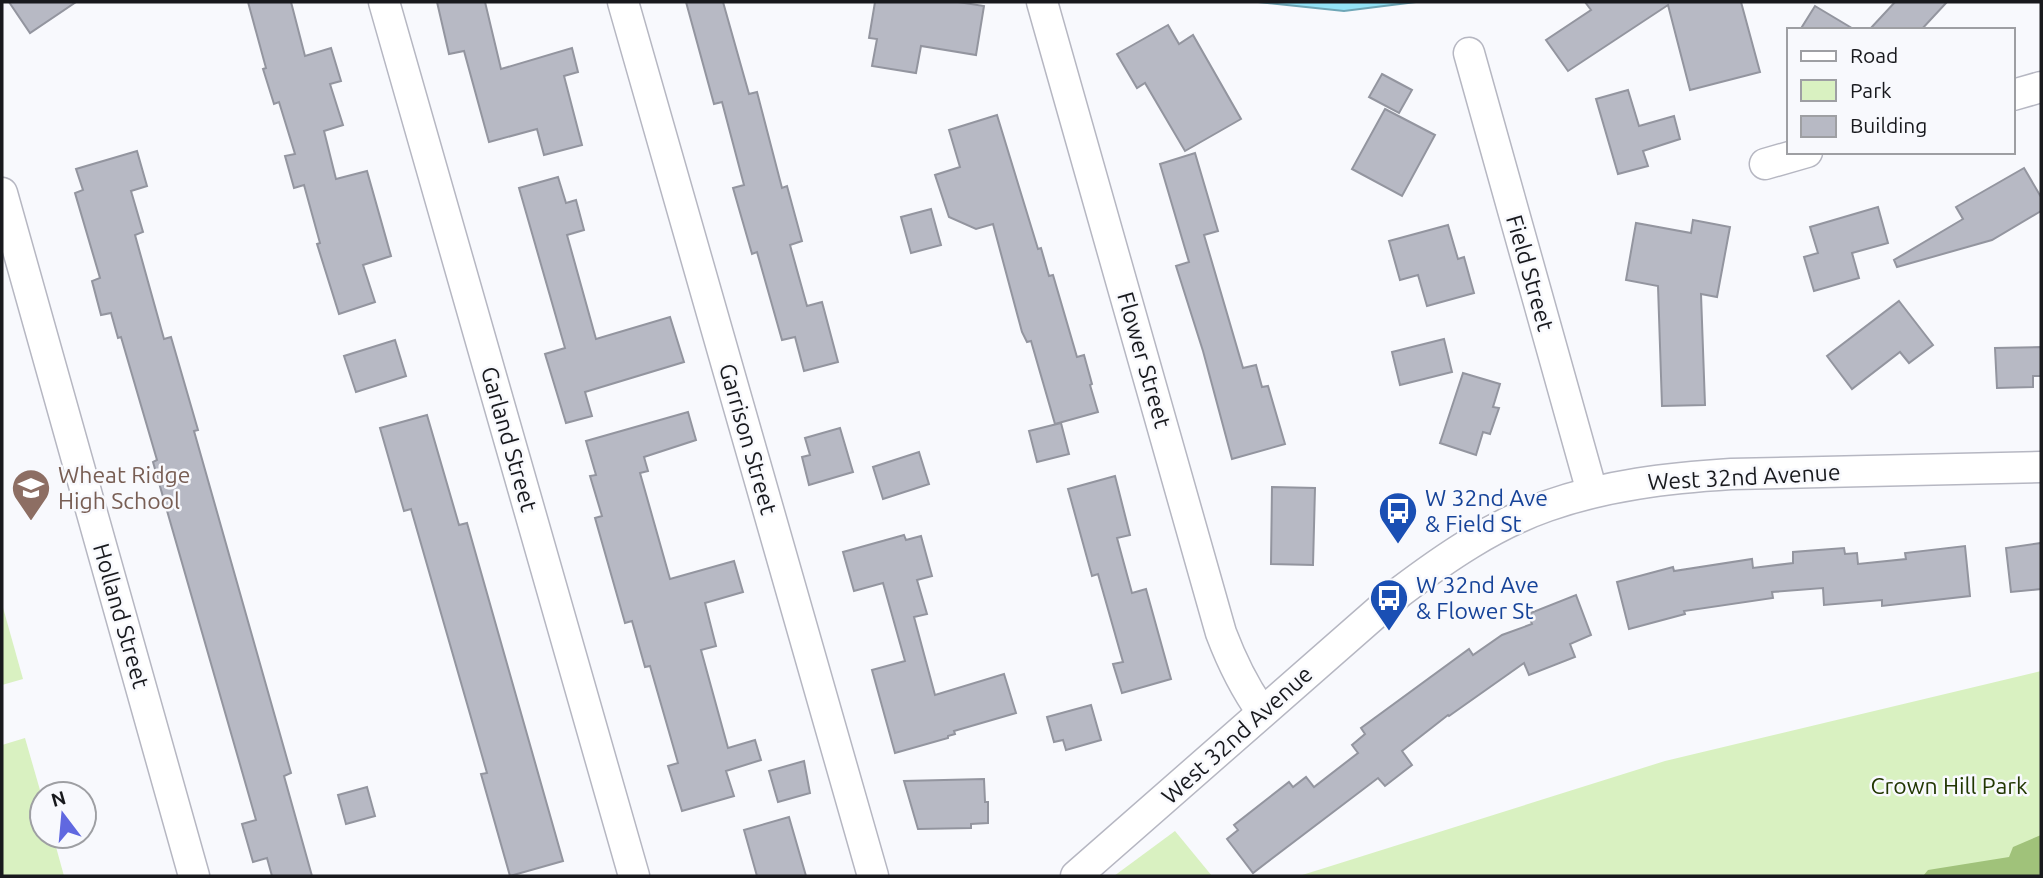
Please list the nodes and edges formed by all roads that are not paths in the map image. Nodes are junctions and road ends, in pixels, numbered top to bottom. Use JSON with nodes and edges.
{"nodes":[{"id":1,"x":384,"y":2,"type":"edge"},
{"id":2,"x":623,"y":2,"type":"edge"},
{"id":3,"x":1042,"y":2,"type":"edge"},
{"id":4,"x":1469,"y":53,"type":"dead end"},
{"id":5,"x":2041,"y":87,"type":"edge"},
{"id":6,"x":2015,"y":94,"type":"edge"},
{"id":7,"x":1800,"y":154,"type":"edge"},
{"id":8,"x":1765,"y":164,"type":"dead end"},
{"id":9,"x":2,"y":194,"type":"edge"},
{"id":10,"x":2041,"y":467,"type":"edge"},
{"id":11,"x":1592,"y":492,"type":"junction"},
{"id":12,"x":1262,"y":712,"type":"junction"},
{"id":13,"x":194,"y":876,"type":"edge"},
{"id":14,"x":634,"y":876,"type":"edge"},
{"id":15,"x":873,"y":876,"type":"edge"},
{"id":16,"x":1076,"y":876,"type":"edge"}],
"edges":[{"from":1,"to":14,"type":"street","name":"Garland Street"},
{"from":2,"to":15,"type":"street","name":"Garrison Street"},
{"from":3,"to":12,"type":"street","name":"Flower Street"},
{"from":4,"to":11,"type":"street","name":"Field Street"},
{"from":5,"to":6,"type":"street"},
{"from":7,"to":8,"type":"street"},
{"from":9,"to":13,"type":"street","name":"Holland Street"},
{"from":10,"to":11,"type":"street","name":"West 32nd Avenue"},
{"from":11,"to":12,"type":"street","name":"West 32nd Avenue"},
{"from":12,"to":16,"type":"street","name":"West 32nd Avenue"}]}
